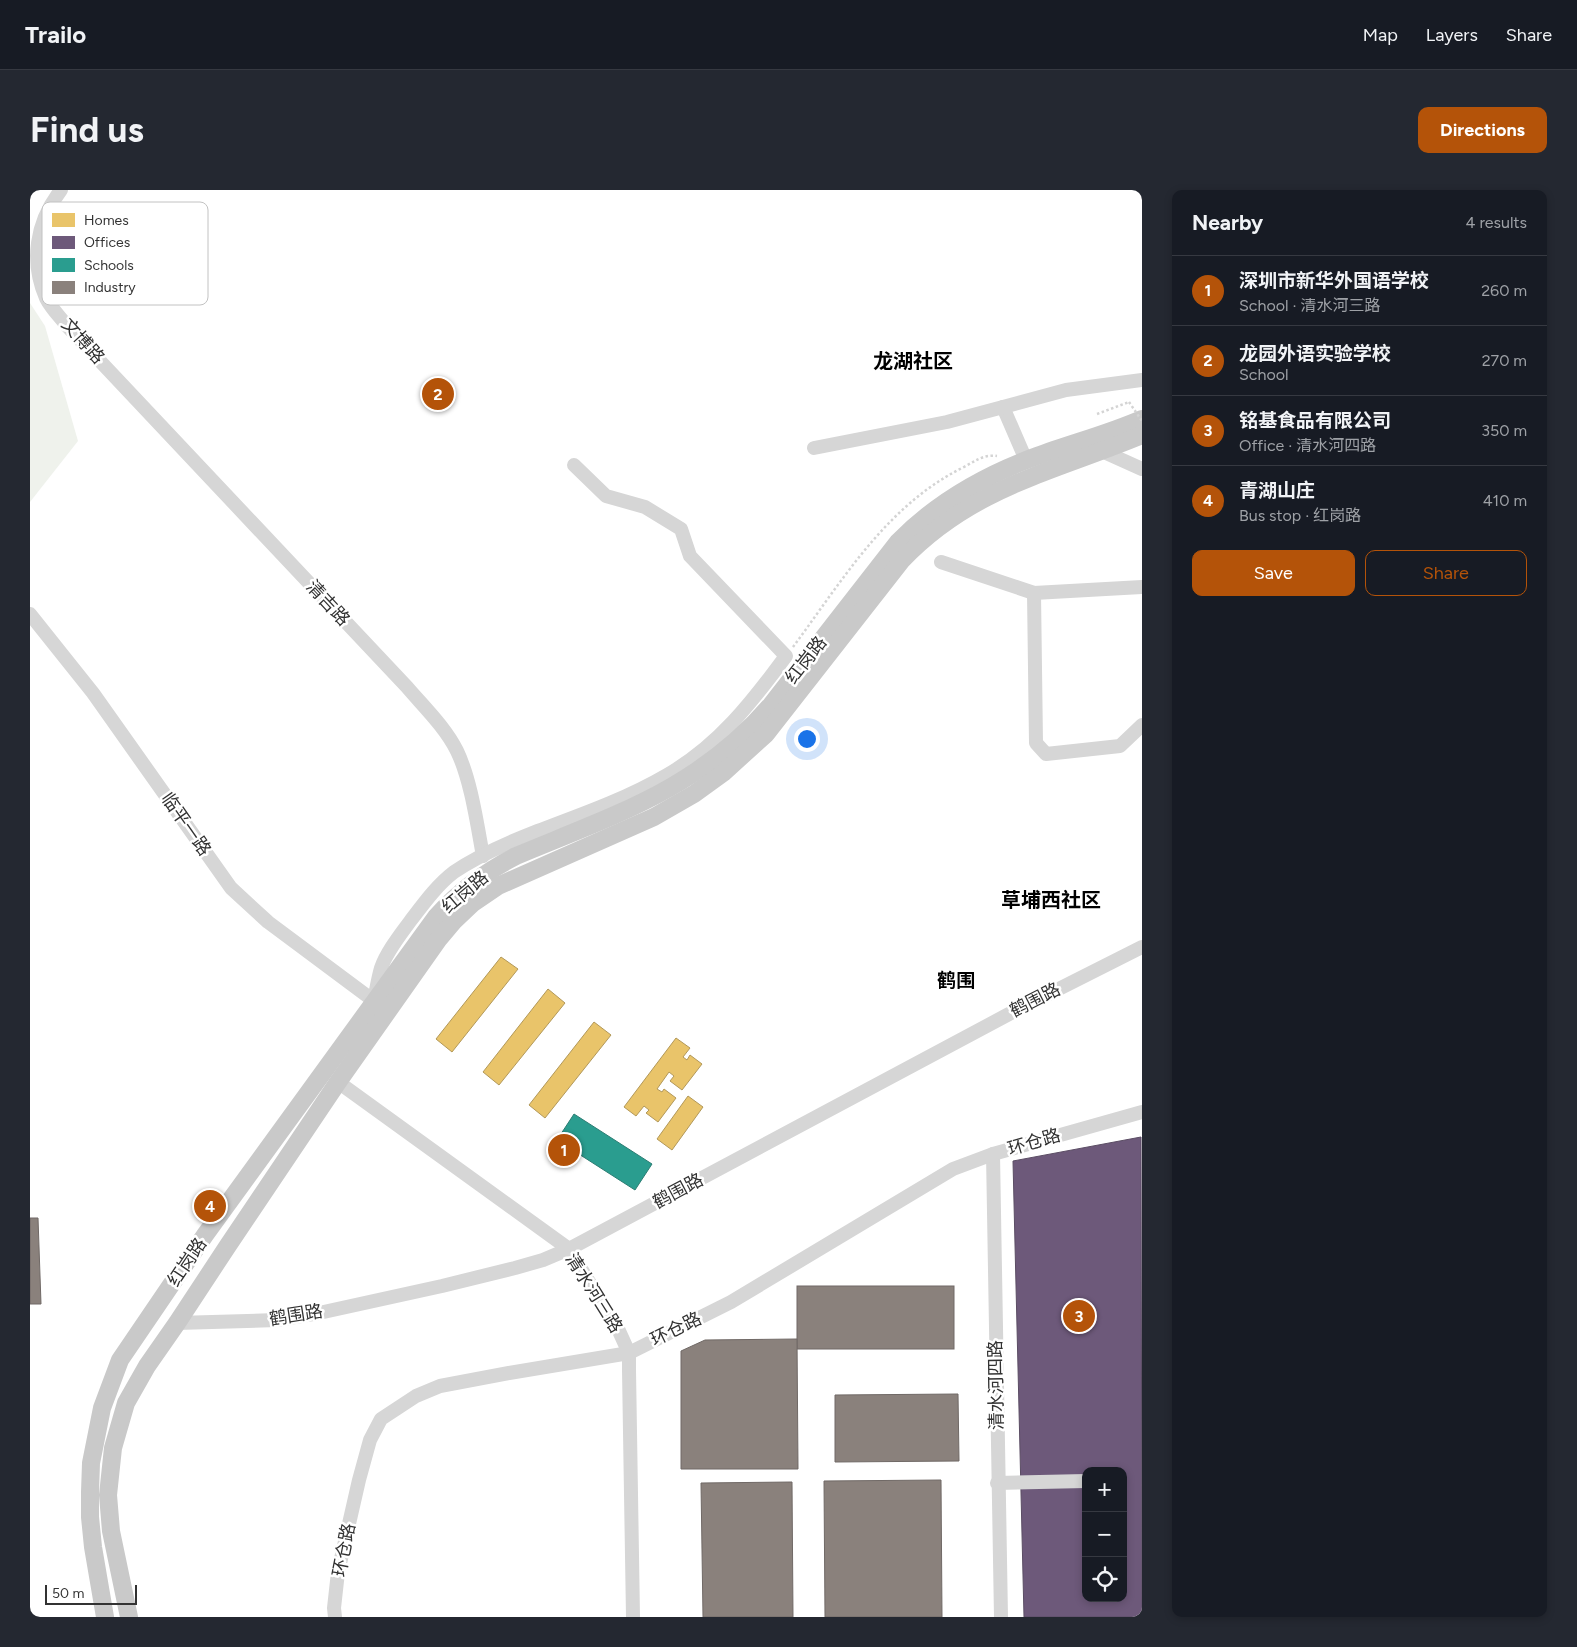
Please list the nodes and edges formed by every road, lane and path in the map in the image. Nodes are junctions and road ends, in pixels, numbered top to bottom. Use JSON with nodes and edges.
{"nodes":[{"id":1,"x":61,"y":190,"type":"edge"},
{"id":2,"x":53,"y":202,"type":"edge"},
{"id":3,"x":42,"y":222,"type":"edge"},
{"id":4,"x":42,"y":291,"type":"edge"},
{"id":5,"x":50,"y":305,"type":"edge"},
{"id":6,"x":1142,"y":380,"type":"edge"},
{"id":7,"x":119,"y":381,"type":"joint"},
{"id":8,"x":1003,"y":407,"type":"junction"},
{"id":9,"x":1097,"y":414,"type":"dead end"},
{"id":10,"x":1142,"y":420,"type":"edge"},
{"id":11,"x":1142,"y":435,"type":"edge"},
{"id":12,"x":814,"y":448,"type":"dead end"},
{"id":13,"x":1102,"y":451,"type":"junction"},
{"id":14,"x":1026,"y":460,"type":"junction"},
{"id":15,"x":574,"y":465,"type":"dead end"},
{"id":16,"x":1142,"y":469,"type":"edge"},
{"id":17,"x":941,"y":562,"type":"dead end"},
{"id":18,"x":1142,"y":587,"type":"edge"},
{"id":19,"x":1034,"y":593,"type":"junction"},
{"id":20,"x":30,"y":614,"type":"edge"},
{"id":21,"x":1142,"y":725,"type":"edge"},
{"id":22,"x":483,"y":856,"type":"junction"},
{"id":23,"x":1142,"y":947,"type":"edge"},
{"id":24,"x":374,"y":1001,"type":"junction"},
{"id":25,"x":338,"y":1082,"type":"junction"},
{"id":26,"x":1142,"y":1112,"type":"edge"},
{"id":27,"x":993,"y":1154,"type":"junction"},
{"id":28,"x":568,"y":1250,"type":"junction"},
{"id":29,"x":175,"y":1280,"type":"junction"},
{"id":30,"x":194,"y":1297,"type":"junction"},
{"id":31,"x":178,"y":1324,"type":"junction"},
{"id":32,"x":628,"y":1352,"type":"junction"},
{"id":33,"x":1082,"y":1481,"type":"edge"},
{"id":34,"x":997,"y":1483,"type":"junction"},
{"id":35,"x":338,"y":1572,"type":"junction"},
{"id":36,"x":104,"y":1617,"type":"edge"},
{"id":37,"x":129,"y":1617,"type":"edge"},
{"id":38,"x":326,"y":1617,"type":"edge"},
{"id":39,"x":335,"y":1617,"type":"edge"},
{"id":40,"x":633,"y":1617,"type":"edge"},
{"id":41,"x":1001,"y":1617,"type":"edge"}],
"edges":[{"from":1,"to":2,"type":"street","name":"文博路"},
{"from":3,"to":4,"type":"street","name":"文博路"},
{"from":5,"to":7,"type":"street","name":"文博路"},
{"from":6,"to":8,"type":"street"},
{"from":7,"to":22,"type":"street","name":"清吉路"},
{"from":8,"to":12,"type":"street"},
{"from":8,"to":14,"type":"street"},
{"from":9,"to":10,"type":"path","bridge":true},
{"from":10,"to":14,"type":"main road","name":"红岗路"},
{"from":11,"to":13,"type":"main road","name":"红岗路"},
{"from":13,"to":16,"type":"street"},
{"from":13,"to":25,"type":"main road","name":"红岗路"},
{"from":14,"to":24,"type":"main road","name":"红岗路"},
{"from":15,"to":22,"type":"street"},
{"from":17,"to":19,"type":"street"},
{"from":18,"to":19,"type":"street"},
{"from":19,"to":21,"type":"street"},
{"from":20,"to":24,"type":"street","name":"临平一路"},
{"from":22,"to":24,"type":"street"},
{"from":23,"to":28,"type":"street","name":"鹤围路"},
{"from":24,"to":29,"type":"main road","name":"红岗路"},
{"from":25,"to":28,"type":"street","name":"清水河三路"},
{"from":25,"to":30,"type":"main road","name":"红岗路"},
{"from":26,"to":27,"type":"street","name":"环仓路"},
{"from":27,"to":32,"type":"street","name":"环仓路"},
{"from":27,"to":34,"type":"street","name":"清水河四路"},
{"from":28,"to":31,"type":"street","name":"鹤围路"},
{"from":28,"to":32,"type":"street","name":"清水河三路"},
{"from":29,"to":30,"type":"main road"},
{"from":29,"to":36,"type":"main road","name":"红岗路"},
{"from":30,"to":31,"type":"main road","name":"红岗路"},
{"from":31,"to":37,"type":"main road","name":"红岗路"},
{"from":32,"to":35,"type":"street","name":"环仓路"},
{"from":32,"to":40,"type":"street","name":"清水河三路"},
{"from":33,"to":34,"type":"street"},
{"from":34,"to":41,"type":"street","name":"清水河四路"},
{"from":35,"to":38,"type":"street"},
{"from":35,"to":39,"type":"street","name":"环仓路"}]}
